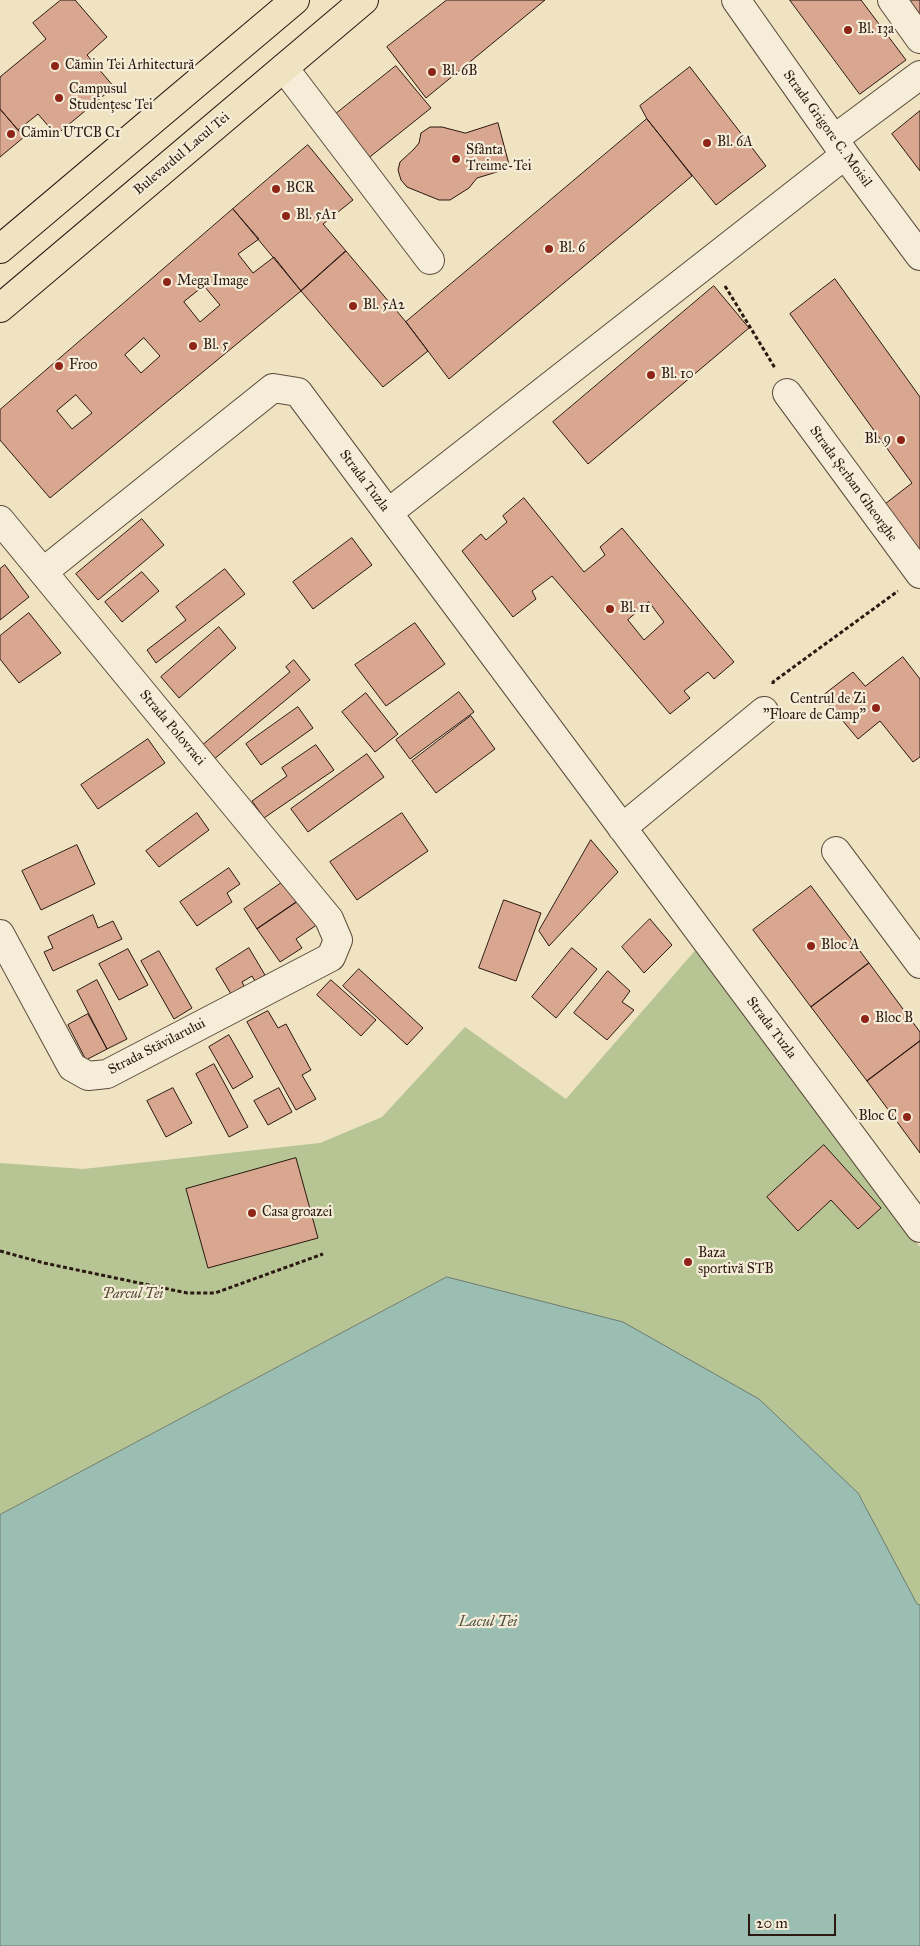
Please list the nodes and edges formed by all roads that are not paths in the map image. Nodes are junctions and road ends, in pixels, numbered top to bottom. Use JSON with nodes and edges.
{"nodes":[{"id":1,"x":364,"y":0,"type":"edge"},
{"id":2,"x":736,"y":0,"type":"edge"},
{"id":3,"x":892,"y":0,"type":"edge"},
{"id":4,"x":288,"y":2,"type":"edge"},
{"id":5,"x":920,"y":39,"type":"edge"},
{"id":6,"x":284,"y":68,"type":"junction"},
{"id":7,"x":920,"y":75,"type":"edge"},
{"id":8,"x":839,"y":147,"type":"junction"},
{"id":9,"x":0,"y":249,"type":"edge"},
{"id":10,"x":920,"y":256,"type":"edge"},
{"id":11,"x":430,"y":260,"type":"dead end"},
{"id":12,"x":0,"y":308,"type":"edge"},
{"id":13,"x":787,"y":393,"type":"road end"},
{"id":14,"x":388,"y":513,"type":"junction"},
{"id":15,"x":0,"y":520,"type":"edge"},
{"id":16,"x":43,"y":572,"type":"junction"},
{"id":17,"x":912,"y":580,"type":"edge"},
{"id":18,"x":764,"y":711,"type":"road end"},
{"id":19,"x":622,"y":828,"type":"junction"},
{"id":20,"x":836,"y":851,"type":"dead end"},
{"id":21,"x":0,"y":934,"type":"edge"},
{"id":22,"x":338,"y":940,"type":"joint"},
{"id":23,"x":920,"y":964,"type":"edge"},
{"id":24,"x":920,"y":1228,"type":"edge"}],
"edges":[{"from":1,"to":6,"type":"main road","name":"Bulevardul Lacul Tei"},
{"from":2,"to":8,"type":"street","name":"Strada Grigore C. Moisil"},
{"from":3,"to":5,"type":"street"},
{"from":4,"to":9,"type":"main road"},
{"from":6,"to":11,"type":"street"},
{"from":6,"to":12,"type":"main road","name":"Bulevardul Lacul Tei"},
{"from":7,"to":8,"type":"street"},
{"from":8,"to":10,"type":"street","name":"Strada Grigore C. Moisil"},
{"from":8,"to":14,"type":"street"},
{"from":13,"to":17,"type":"street","name":"Strada Șerban Gheorghe"},
{"from":14,"to":16,"type":"street","name":"Strada Tuzla"},
{"from":14,"to":19,"type":"street","name":"Strada Tuzla"},
{"from":15,"to":16,"type":"street","name":"Strada Polovraci"},
{"from":16,"to":22,"type":"street","name":"Strada Polovraci"},
{"from":18,"to":19,"type":"street"},
{"from":19,"to":24,"type":"street","name":"Strada Tuzla"},
{"from":20,"to":23,"type":"street"},
{"from":21,"to":22,"type":"street","name":"Strada Stăvilarului"}]}
